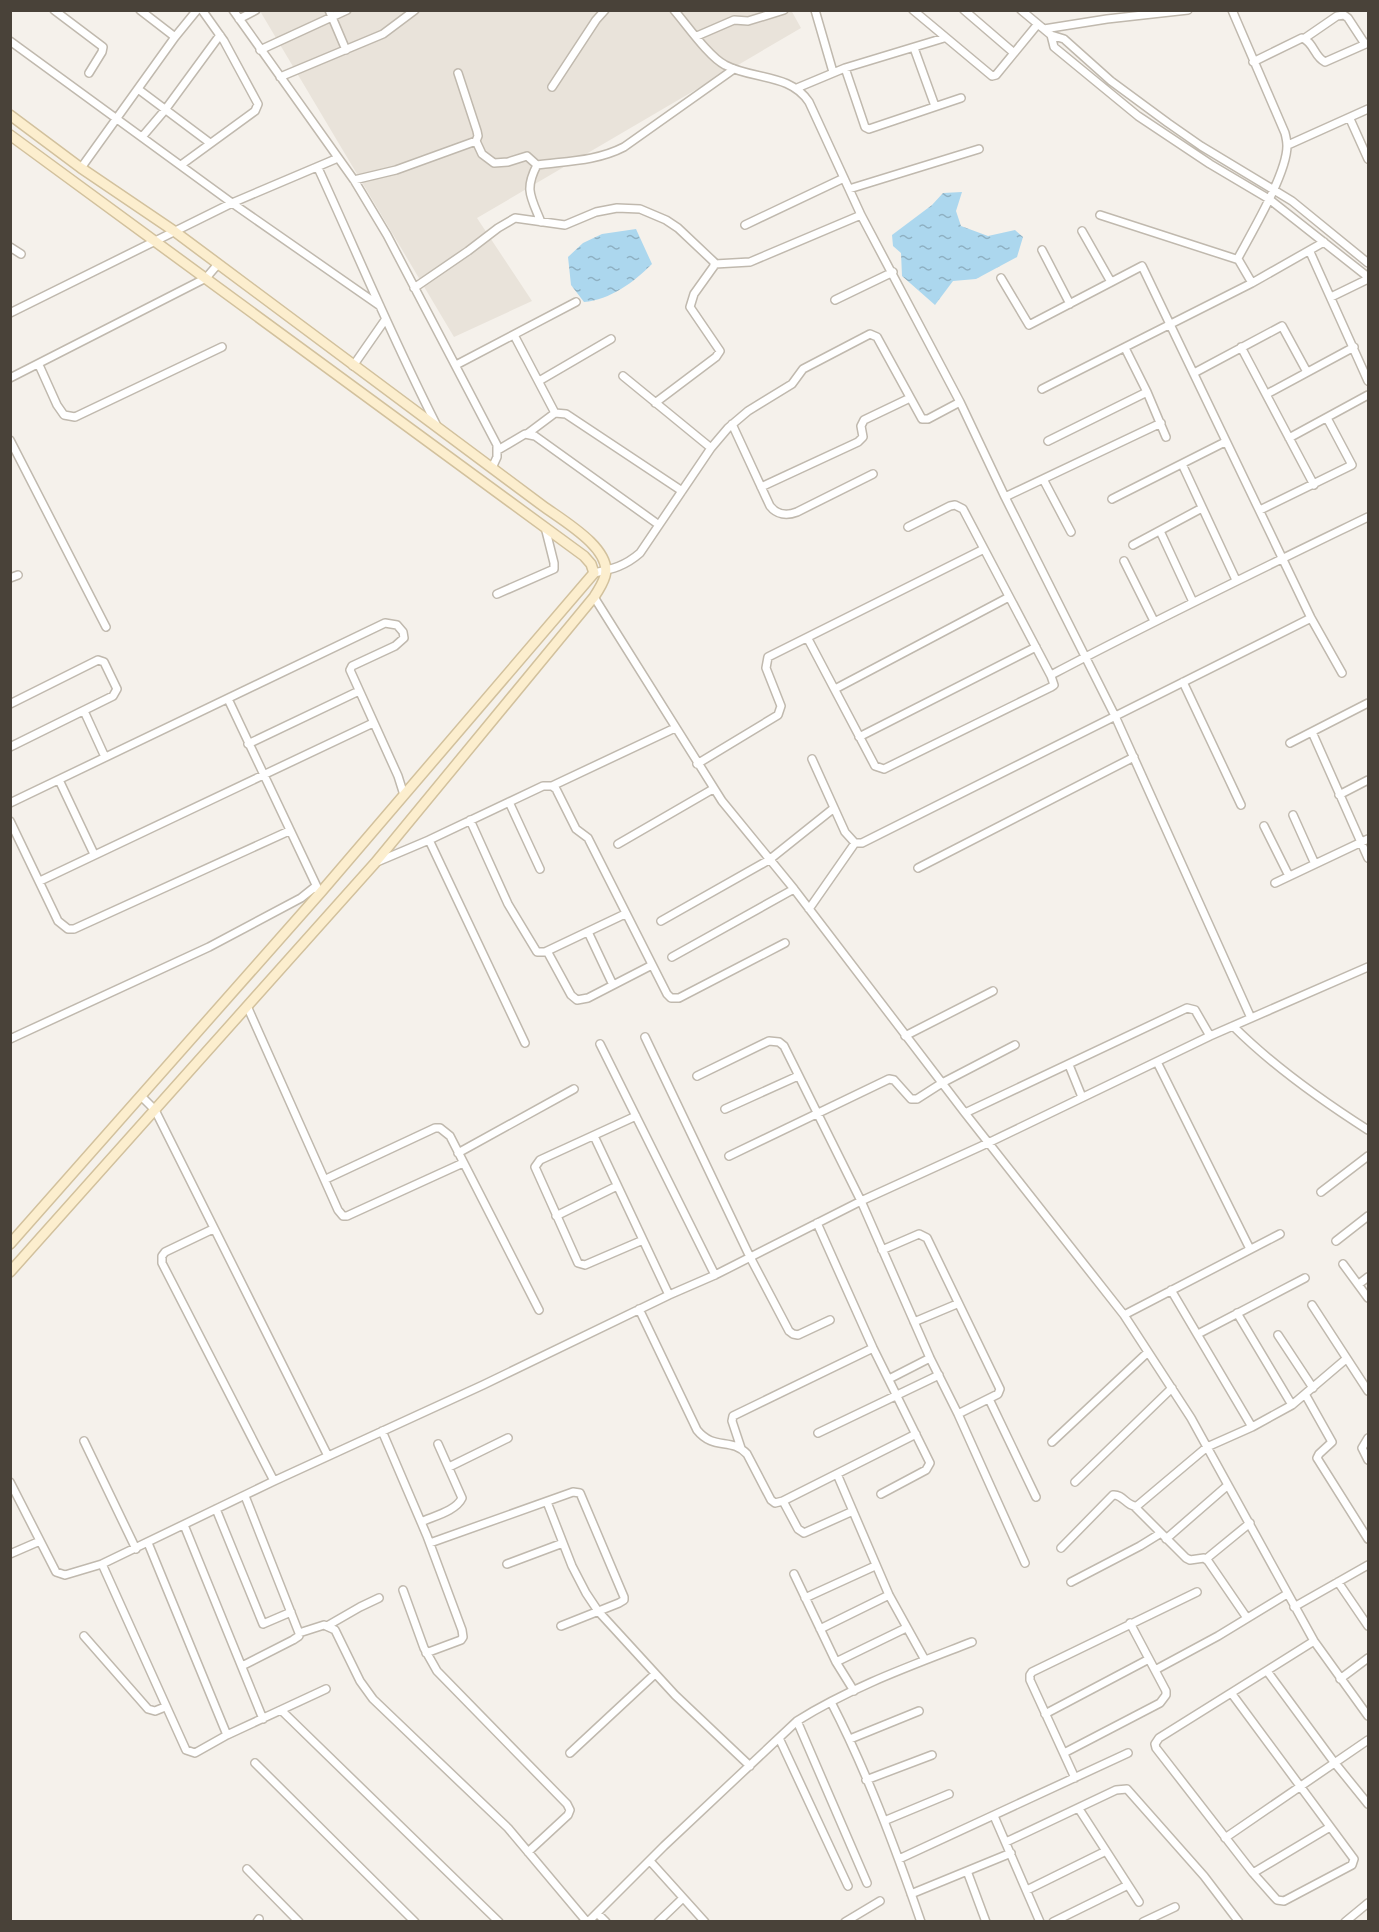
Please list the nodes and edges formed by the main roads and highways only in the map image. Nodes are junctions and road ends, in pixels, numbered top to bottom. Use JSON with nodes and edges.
{"nodes":[{"id":1,"x":10,"y":115,"type":"edge"},
{"id":2,"x":10,"y":135,"type":"edge"},
{"id":3,"x":423,"y":418,"type":"junction"},
{"id":4,"x":414,"y":431,"type":"junction"},
{"id":5,"x":338,"y":873,"type":"junction"},
{"id":6,"x":354,"y":886,"type":"junction"},
{"id":7,"x":10,"y":1244,"type":"edge"},
{"id":8,"x":10,"y":1272,"type":"edge"}],
"edges":[{"from":1,"to":3,"type":"main road"},
{"from":2,"to":4,"type":"main road"},
{"from":3,"to":4,"type":"main road"},
{"from":3,"to":6,"type":"main road"},
{"from":4,"to":5,"type":"main road"},
{"from":5,"to":6,"type":"main road"},
{"from":5,"to":7,"type":"main road"},
{"from":6,"to":8,"type":"main road"}]}
